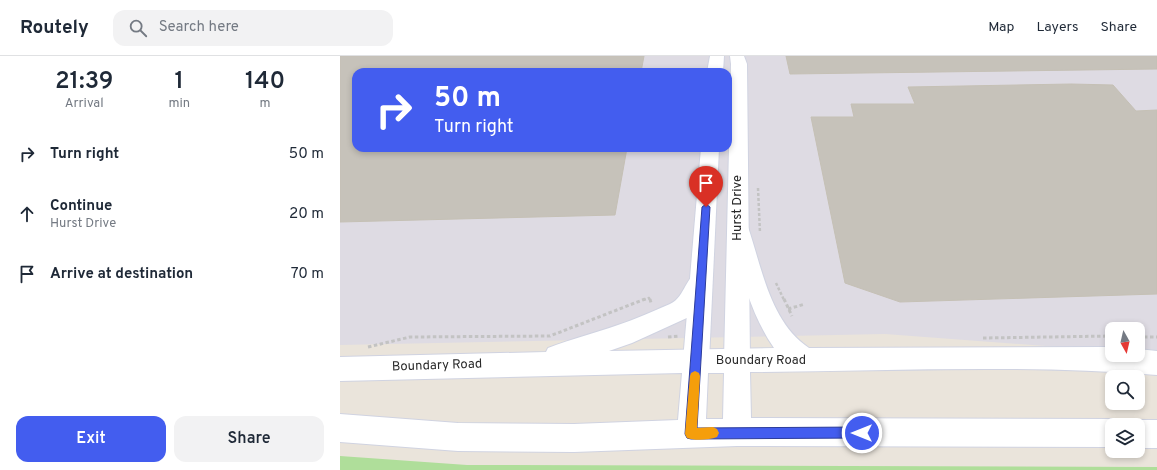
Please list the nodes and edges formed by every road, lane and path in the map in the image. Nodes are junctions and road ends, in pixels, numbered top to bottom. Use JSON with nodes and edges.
{"nodes":[{"id":1,"x":717,"y":56,"type":"edge"},
{"id":2,"x":737,"y":56,"type":"edge"},
{"id":3,"x":716,"y":68,"type":"edge"},
{"id":4,"x":710,"y":152,"type":"edge"},
{"id":5,"x":756,"y":181,"type":"dead end"},
{"id":6,"x":738,"y":227,"type":"junction"},
{"id":7,"x":760,"y":239,"type":"dead end"},
{"id":8,"x":773,"y":276,"type":"dead end"},
{"id":9,"x":701,"y":281,"type":"junction"},
{"id":10,"x":794,"y":320,"type":"dead end"},
{"id":11,"x":1145,"y":337,"type":"edge"},
{"id":12,"x":1157,"y":337,"type":"edge"},
{"id":13,"x":696,"y":360,"type":"junction"},
{"id":14,"x":738,"y":360,"type":"junction"},
{"id":15,"x":807,"y":361,"type":"junction"},
{"id":16,"x":1157,"y":363,"type":"edge"},
{"id":17,"x":531,"y":364,"type":"junction"},
{"id":18,"x":340,"y":369,"type":"edge"},
{"id":19,"x":340,"y":428,"type":"edge"},
{"id":20,"x":737,"y":432,"type":"junction"},
{"id":21,"x":691,"y":434,"type":"junction"},
{"id":22,"x":1105,"y":434,"type":"edge"},
{"id":23,"x":1145,"y":434,"type":"edge"},
{"id":24,"x":1157,"y":434,"type":"edge"}],
"edges":[{"from":1,"to":3,"type":"main road"},
{"from":2,"to":6,"type":"main road","name":"Hurst Drive"},
{"from":4,"to":9,"type":"main road"},
{"from":5,"to":7,"type":"path"},
{"from":6,"to":14,"type":"main road","name":"Hurst Drive"},
{"from":6,"to":15,"type":"main road"},
{"from":8,"to":10,"type":"path"},
{"from":9,"to":13,"type":"main road"},
{"from":9,"to":17,"type":"main road"},
{"from":11,"to":12,"type":"path"},
{"from":13,"to":14,"type":"main road","name":"Boundary Road"},
{"from":13,"to":17,"type":"main road","name":"Boundary Road"},
{"from":13,"to":21,"type":"main road"},
{"from":14,"to":15,"type":"main road","name":"Boundary Road"},
{"from":14,"to":20,"type":"main road","name":"Hurst Drive"},
{"from":15,"to":16,"type":"main road","name":"Boundary Road"},
{"from":17,"to":18,"type":"main road","name":"Boundary Road"},
{"from":19,"to":21,"type":"main road"},
{"from":20,"to":21,"type":"main road"},
{"from":20,"to":22,"type":"main road"},
{"from":23,"to":24,"type":"main road"}]}
